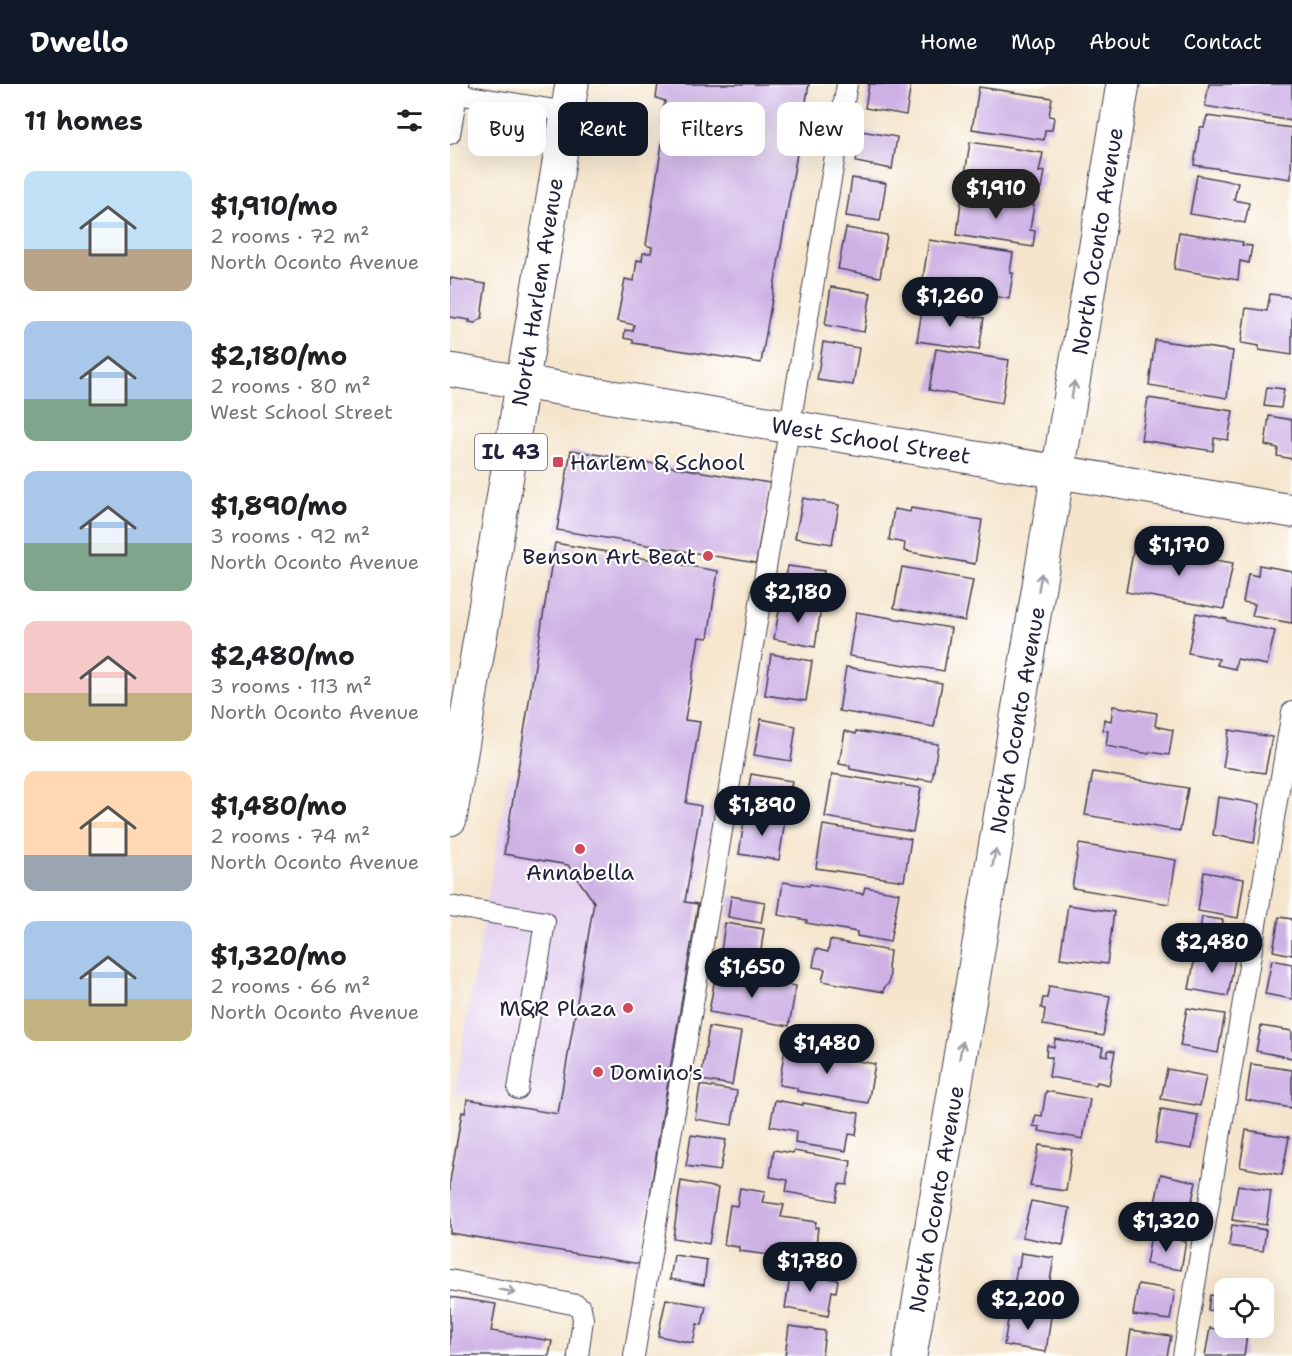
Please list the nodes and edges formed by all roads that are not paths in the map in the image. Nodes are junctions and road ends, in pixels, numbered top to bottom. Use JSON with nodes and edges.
{"nodes":[{"id":1,"x":847,"y":84,"type":"edge"},
{"id":2,"x":1123,"y":84,"type":"edge"},
{"id":3,"x":458,"y":89,"type":"edge"},
{"id":4,"x":569,"y":98,"type":"edge"},
{"id":5,"x":450,"y":134,"type":"edge"},
{"id":6,"x":450,"y":369,"type":"edge"},
{"id":7,"x":523,"y":382,"type":"junction"},
{"id":8,"x":790,"y":427,"type":"junction"},
{"id":9,"x":1059,"y":472,"type":"junction"},
{"id":10,"x":1292,"y":511,"type":"edge"},
{"id":11,"x":1292,"y":712,"type":"edge"},
{"id":12,"x":450,"y":819,"type":"edge"},
{"id":13,"x":450,"y":906,"type":"edge"},
{"id":14,"x":518,"y":1089,"type":"dead end"},
{"id":15,"x":450,"y":1280,"type":"edge"},
{"id":16,"x":578,"y":1356,"type":"edge"},
{"id":17,"x":634,"y":1356,"type":"edge"},
{"id":18,"x":910,"y":1356,"type":"edge"},
{"id":19,"x":1183,"y":1356,"type":"edge"}],
"edges":[{"from":1,"to":8,"type":"lane"},
{"from":9,"to":2,"type":"street","name":"North Oconto Avenue","one_way":true},
{"from":3,"to":4,"type":"lane"},
{"from":3,"to":5,"type":"lane"},
{"from":4,"to":7,"type":"street","name":"North Harlem Avenue","number":"IL 43"},
{"from":6,"to":7,"type":"street","name":"West School Street"},
{"from":7,"to":8,"type":"street","name":"West School Street"},
{"from":7,"to":12,"type":"street","name":"North Harlem Avenue","number":"IL 43"},
{"from":8,"to":9,"type":"street","name":"West School Street"},
{"from":8,"to":17,"type":"lane"},
{"from":9,"to":10,"type":"street","name":"West School Street"},
{"from":18,"to":9,"type":"street","name":"North Oconto Avenue","one_way":true},
{"from":11,"to":19,"type":"lane"},
{"from":13,"to":14,"type":"lane"},
{"from":15,"to":16,"type":"lane","one_way":true}]}
